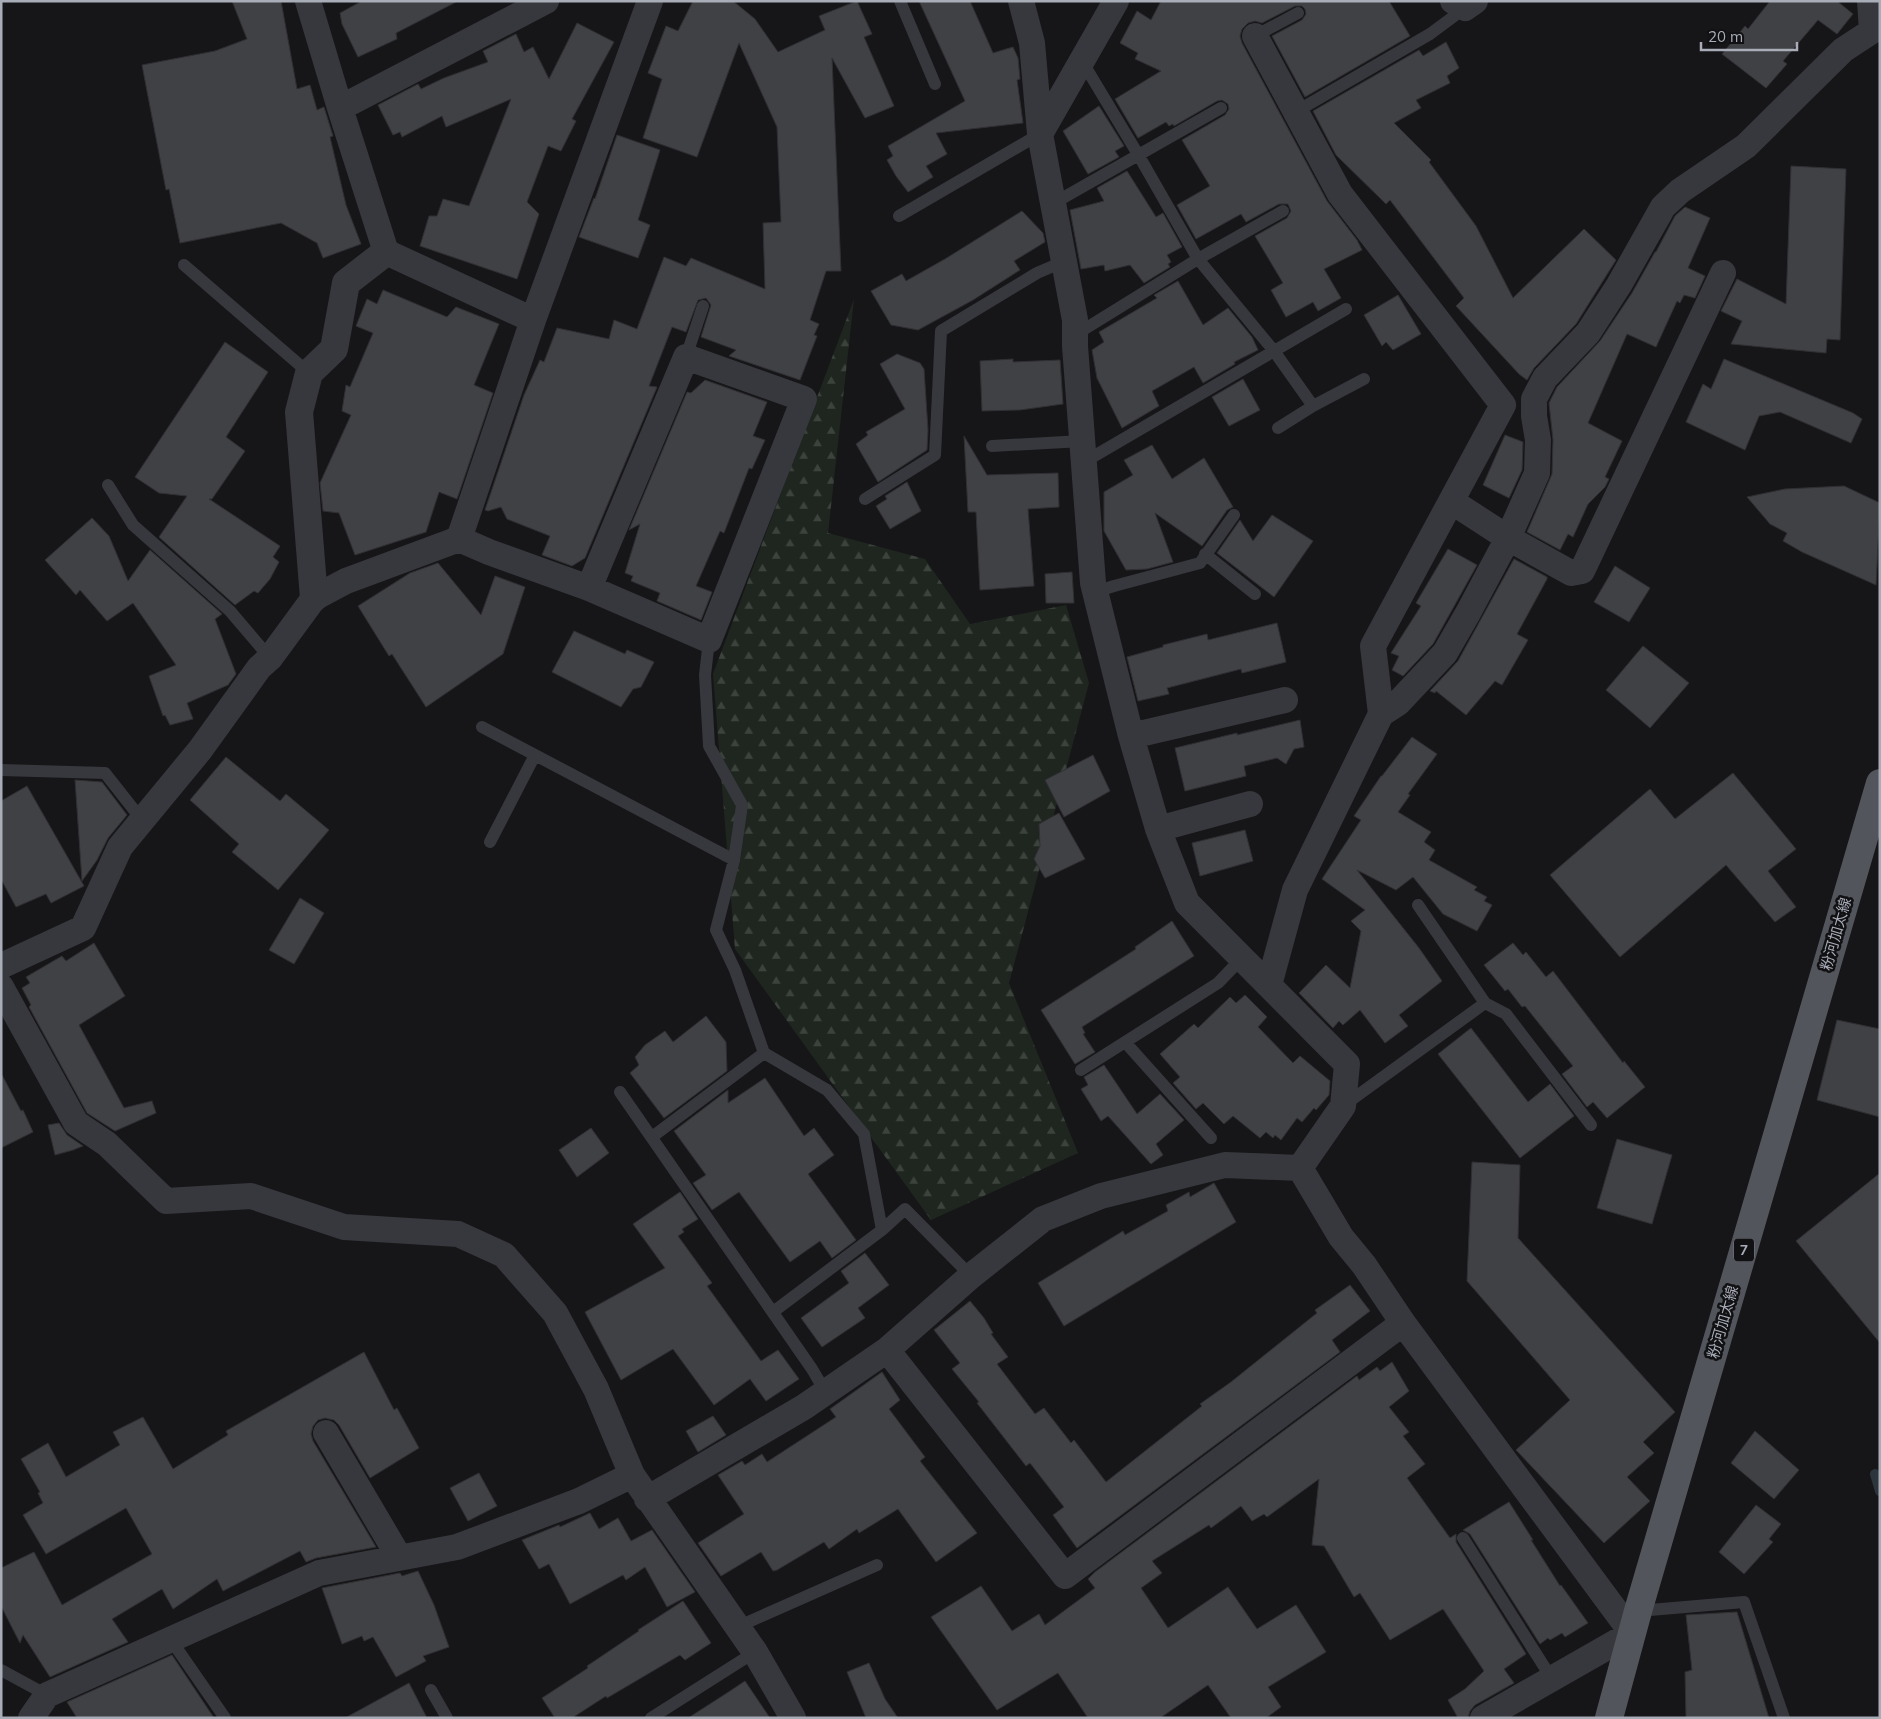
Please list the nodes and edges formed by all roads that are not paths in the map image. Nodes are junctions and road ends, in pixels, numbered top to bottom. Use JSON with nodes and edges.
{"nodes":[{"id":1,"x":308,"y":1,"type":"edge"},
{"id":2,"x":546,"y":1,"type":"edge"},
{"id":3,"x":650,"y":1,"type":"edge"},
{"id":4,"x":900,"y":1,"type":"edge"},
{"id":5,"x":1021,"y":1,"type":"edge"},
{"id":6,"x":1116,"y":1,"type":"edge"},
{"id":7,"x":1870,"y":1,"type":"edge"},
{"id":8,"x":1464,"y":3,"type":"edge"},
{"id":9,"x":1298,"y":13,"type":"dead end"},
{"id":10,"x":1255,"y":36,"type":"joint"},
{"id":11,"x":1082,"y":61,"type":"junction"},
{"id":12,"x":935,"y":84,"type":"dead end"},
{"id":13,"x":340,"y":108,"type":"junction"},
{"id":14,"x":1221,"y":108,"type":"dead end"},
{"id":15,"x":1297,"y":111,"type":"junction"},
{"id":16,"x":1040,"y":134,"type":"junction"},
{"id":17,"x":1139,"y":156,"type":"junction"},
{"id":18,"x":1054,"y":203,"type":"junction"},
{"id":19,"x":1283,"y":211,"type":"dead end"},
{"id":20,"x":899,"y":216,"type":"dead end"},
{"id":21,"x":386,"y":252,"type":"junction"},
{"id":22,"x":1198,"y":259,"type":"junction"},
{"id":23,"x":1065,"y":262,"type":"junction"},
{"id":24,"x":184,"y":265,"type":"dead end"},
{"id":25,"x":1723,"y":273,"type":"dead end"},
{"id":26,"x":703,"y":306,"type":"dead end"},
{"id":27,"x":1346,"y":308,"type":"dead end"},
{"id":28,"x":533,"y":320,"type":"junction"},
{"id":29,"x":1075,"y":335,"type":"junction"},
{"id":30,"x":1274,"y":351,"type":"junction"},
{"id":31,"x":686,"y":357,"type":"junction"},
{"id":32,"x":309,"y":372,"type":"junction"},
{"id":33,"x":1364,"y":379,"type":"dead end"},
{"id":34,"x":1313,"y":406,"type":"junction"},
{"id":35,"x":1278,"y":428,"type":"dead end"},
{"id":36,"x":992,"y":446,"type":"dead end"},
{"id":37,"x":1083,"y":452,"type":"junction"},
{"id":38,"x":108,"y":485,"type":"dead end"},
{"id":39,"x":865,"y":499,"type":"dead end"},
{"id":40,"x":1452,"y":501,"type":"junction"},
{"id":41,"x":1234,"y":515,"type":"dead end"},
{"id":42,"x":459,"y":538,"type":"junction"},
{"id":43,"x":1508,"y":538,"type":"junction"},
{"id":44,"x":1205,"y":554,"type":"junction"},
{"id":45,"x":589,"y":588,"type":"junction"},
{"id":46,"x":1095,"y":592,"type":"junction"},
{"id":47,"x":1255,"y":594,"type":"dead end"},
{"id":48,"x":314,"y":598,"type":"junction"},
{"id":49,"x":708,"y":640,"type":"junction"},
{"id":50,"x":270,"y":658,"type":"junction"},
{"id":51,"x":1285,"y":700,"type":"dead end"},
{"id":52,"x":1381,"y":714,"type":"junction"},
{"id":53,"x":482,"y":728,"type":"dead end"},
{"id":54,"x":1131,"y":736,"type":"junction"},
{"id":55,"x":535,"y":755,"type":"junction"},
{"id":56,"x":1,"y":770,"type":"edge"},
{"id":57,"x":1880,"y":783,"type":"edge"},
{"id":58,"x":1250,"y":804,"type":"dead end"},
{"id":59,"x":142,"y":820,"type":"junction"},
{"id":60,"x":1158,"y":829,"type":"junction"},
{"id":61,"x":490,"y":842,"type":"dead end"},
{"id":62,"x":734,"y":860,"type":"junction"},
{"id":63,"x":1418,"y":906,"type":"dead end"},
{"id":64,"x":1242,"y":958,"type":"junction"},
{"id":65,"x":1,"y":966,"type":"edge"},
{"id":66,"x":1269,"y":985,"type":"junction"},
{"id":67,"x":1,"y":987,"type":"edge"},
{"id":68,"x":1485,"y":1003,"type":"junction"},
{"id":69,"x":1126,"y":1042,"type":"junction"},
{"id":70,"x":764,"y":1053,"type":"junction"},
{"id":71,"x":1081,"y":1070,"type":"dead end"},
{"id":72,"x":620,"y":1092,"type":"dead end"},
{"id":73,"x":1343,"y":1106,"type":"junction"},
{"id":74,"x":1591,"y":1124,"type":"dead end"},
{"id":75,"x":652,"y":1137,"type":"junction"},
{"id":76,"x":1210,"y":1138,"type":"dead end"},
{"id":77,"x":1300,"y":1168,"type":"junction"},
{"id":78,"x":882,"y":1230,"type":"junction"},
{"id":79,"x":971,"y":1276,"type":"junction"},
{"id":80,"x":773,"y":1312,"type":"junction"},
{"id":81,"x":1403,"y":1323,"type":"junction"},
{"id":82,"x":887,"y":1350,"type":"junction"},
{"id":83,"x":826,"y":1392,"type":"junction"},
{"id":84,"x":326,"y":1433,"type":"dead end"},
{"id":85,"x":632,"y":1475,"type":"junction"},
{"id":86,"x":647,"y":1499,"type":"junction"},
{"id":87,"x":1463,"y":1538,"type":"dead end"},
{"id":88,"x":399,"y":1557,"type":"junction"},
{"id":89,"x":877,"y":1565,"type":"dead end"},
{"id":90,"x":1635,"y":1622,"type":"junction"},
{"id":91,"x":737,"y":1627,"type":"junction"},
{"id":92,"x":171,"y":1640,"type":"junction"},
{"id":93,"x":755,"y":1652,"type":"junction"},
{"id":94,"x":1,"y":1670,"type":"edge"},
{"id":95,"x":1552,"y":1678,"type":"junction"},
{"id":96,"x":431,"y":1690,"type":"dead end"},
{"id":97,"x":47,"y":1695,"type":"junction"},
{"id":98,"x":30,"y":1718,"type":"edge"},
{"id":99,"x":225,"y":1718,"type":"edge"},
{"id":100,"x":447,"y":1718,"type":"edge"},
{"id":101,"x":651,"y":1718,"type":"edge"},
{"id":102,"x":793,"y":1718,"type":"edge"},
{"id":103,"x":1483,"y":1718,"type":"edge"},
{"id":104,"x":1609,"y":1718,"type":"edge"},
{"id":105,"x":1784,"y":1718,"type":"edge"}],
"edges":[{"from":1,"to":13,"type":"street"},
{"from":2,"to":13,"type":"street"},
{"from":3,"to":28,"type":"street"},
{"from":4,"to":12,"type":"lane"},
{"from":5,"to":16,"type":"street"},
{"from":6,"to":11,"type":"street"},
{"from":7,"to":43,"type":"street"},
{"from":8,"to":15,"type":"lane"},
{"from":9,"to":10,"type":"lane"},
{"from":10,"to":15,"type":"street"},
{"from":11,"to":16,"type":"street"},
{"from":11,"to":17,"type":"lane"},
{"from":13,"to":21,"type":"street"},
{"from":14,"to":17,"type":"lane"},
{"from":15,"to":40,"type":"street"},
{"from":16,"to":18,"type":"street"},
{"from":16,"to":20,"type":"lane"},
{"from":17,"to":18,"type":"lane"},
{"from":17,"to":22,"type":"lane"},
{"from":18,"to":23,"type":"street"},
{"from":19,"to":22,"type":"lane"},
{"from":21,"to":28,"type":"street"},
{"from":21,"to":32,"type":"street"},
{"from":22,"to":29,"type":"lane"},
{"from":22,"to":30,"type":"lane"},
{"from":23,"to":29,"type":"street"},
{"from":23,"to":39,"type":"lane"},
{"from":24,"to":32,"type":"lane"},
{"from":25,"to":43,"type":"street"},
{"from":26,"to":31,"type":"lane"},
{"from":27,"to":30,"type":"lane"},
{"from":28,"to":42,"type":"street"},
{"from":29,"to":37,"type":"street"},
{"from":30,"to":34,"type":"lane"},
{"from":30,"to":37,"type":"lane"},
{"from":31,"to":45,"type":"street"},
{"from":31,"to":49,"type":"street"},
{"from":32,"to":48,"type":"street"},
{"from":33,"to":34,"type":"lane"},
{"from":34,"to":35,"type":"lane"},
{"from":36,"to":37,"type":"lane"},
{"from":37,"to":46,"type":"street"},
{"from":38,"to":50,"type":"lane"},
{"from":40,"to":43,"type":"street"},
{"from":40,"to":52,"type":"street"},
{"from":41,"to":44,"type":"lane"},
{"from":42,"to":45,"type":"street"},
{"from":42,"to":48,"type":"street"},
{"from":43,"to":52,"type":"street"},
{"from":44,"to":46,"type":"lane"},
{"from":44,"to":47,"type":"lane"},
{"from":45,"to":49,"type":"street"},
{"from":46,"to":54,"type":"street"},
{"from":48,"to":50,"type":"street"},
{"from":49,"to":62,"type":"lane"},
{"from":50,"to":59,"type":"street"},
{"from":51,"to":54,"type":"street"},
{"from":52,"to":66,"type":"street"},
{"from":53,"to":55,"type":"lane"},
{"from":54,"to":60,"type":"street"},
{"from":55,"to":61,"type":"lane"},
{"from":55,"to":62,"type":"lane"},
{"from":56,"to":59,"type":"lane"},
{"from":57,"to":90,"type":"main road","name":"粉河加太線","number":"7"},
{"from":58,"to":60,"type":"street"},
{"from":59,"to":65,"type":"street"},
{"from":60,"to":64,"type":"street"},
{"from":62,"to":70,"type":"lane"},
{"from":63,"to":68,"type":"lane"},
{"from":64,"to":66,"type":"street"},
{"from":64,"to":69,"type":"lane"},
{"from":66,"to":73,"type":"street"},
{"from":67,"to":85,"type":"street"},
{"from":68,"to":73,"type":"lane"},
{"from":68,"to":74,"type":"lane"},
{"from":69,"to":71,"type":"lane"},
{"from":69,"to":76,"type":"lane"},
{"from":70,"to":75,"type":"lane"},
{"from":70,"to":78,"type":"lane"},
{"from":72,"to":75,"type":"lane"},
{"from":73,"to":77,"type":"street"},
{"from":75,"to":80,"type":"lane"},
{"from":77,"to":79,"type":"street"},
{"from":77,"to":81,"type":"street"},
{"from":78,"to":79,"type":"lane"},
{"from":78,"to":80,"type":"lane"},
{"from":79,"to":82,"type":"street"},
{"from":80,"to":83,"type":"lane"},
{"from":81,"to":82,"type":"street"},
{"from":81,"to":90,"type":"street"},
{"from":82,"to":83,"type":"street"},
{"from":83,"to":86,"type":"street"},
{"from":84,"to":88,"type":"street"},
{"from":85,"to":86,"type":"street"},
{"from":85,"to":88,"type":"street"},
{"from":86,"to":91,"type":"street"},
{"from":87,"to":95,"type":"lane"},
{"from":88,"to":92,"type":"street"},
{"from":89,"to":91,"type":"lane"},
{"from":90,"to":95,"type":"street"},
{"from":90,"to":104,"type":"main road","name":"粉河加太線","number":"7"},
{"from":90,"to":105,"type":"lane"},
{"from":91,"to":93,"type":"street"},
{"from":92,"to":97,"type":"street"},
{"from":92,"to":99,"type":"lane"},
{"from":93,"to":101,"type":"lane"},
{"from":93,"to":102,"type":"street"},
{"from":94,"to":97,"type":"lane"},
{"from":95,"to":103,"type":"street"},
{"from":96,"to":100,"type":"lane"},
{"from":97,"to":98,"type":"street"}]}
